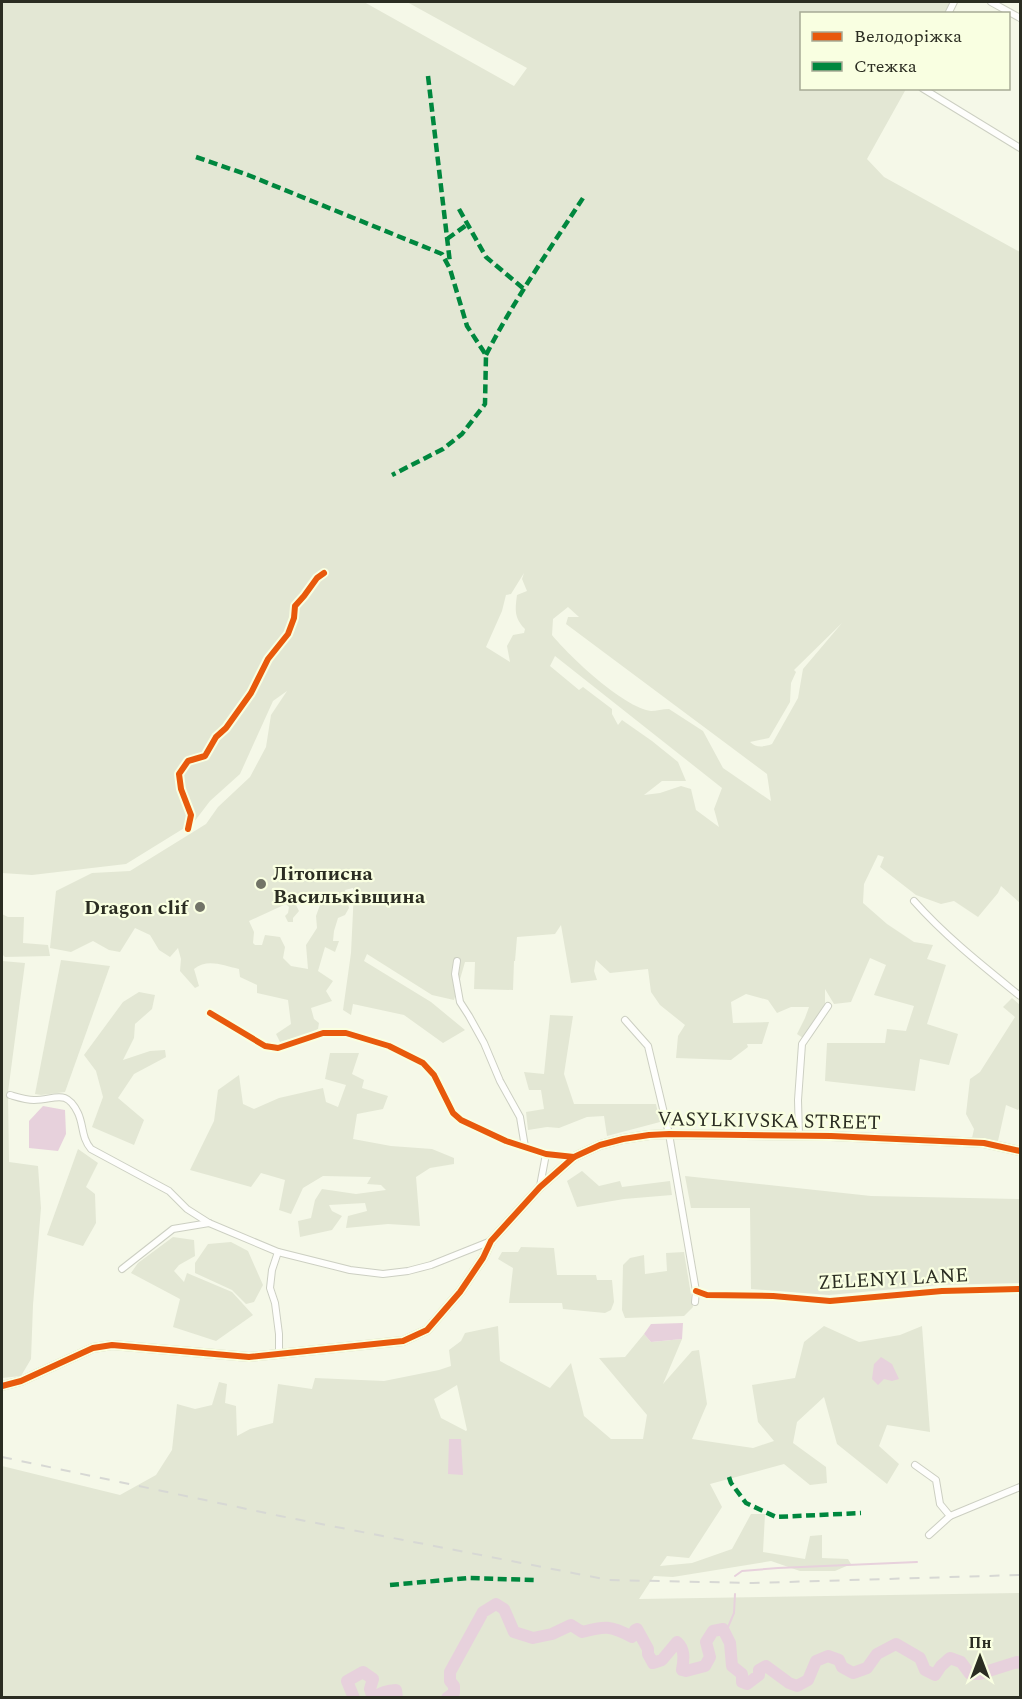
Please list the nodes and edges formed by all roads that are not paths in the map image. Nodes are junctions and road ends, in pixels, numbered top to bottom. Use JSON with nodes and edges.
{"nodes":[{"id":1,"x":991,"y":2,"type":"edge"},
{"id":2,"x":1009,"y":12,"type":"edge"},
{"id":3,"x":925,"y":90,"type":"edge"},
{"id":4,"x":1020,"y":148,"type":"edge"},
{"id":5,"x":914,"y":901,"type":"dead end"},
{"id":6,"x":457,"y":961,"type":"dead end"},
{"id":7,"x":1020,"y":996,"type":"edge"},
{"id":8,"x":828,"y":1006,"type":"dead end"},
{"id":9,"x":210,"y":1013,"type":"dead end"},
{"id":10,"x":625,"y":1020,"type":"dead end"},
{"id":11,"x":10,"y":1095,"type":"dead end"},
{"id":12,"x":669,"y":1134,"type":"junction"},
{"id":13,"x":799,"y":1136,"type":"junction"},
{"id":14,"x":525,"y":1147,"type":"junction"},
{"id":15,"x":1020,"y":1151,"type":"edge"},
{"id":16,"x":546,"y":1154,"type":"junction"},
{"id":17,"x":574,"y":1157,"type":"junction"},
{"id":18,"x":540,"y":1187,"type":"junction"},
{"id":19,"x":209,"y":1223,"type":"junction"},
{"id":20,"x":491,"y":1241,"type":"junction"},
{"id":21,"x":278,"y":1252,"type":"junction"},
{"id":22,"x":122,"y":1269,"type":"dead end"},
{"id":23,"x":1020,"y":1289,"type":"edge"},
{"id":24,"x":696,"y":1291,"type":"junction"},
{"id":25,"x":695,"y":1302,"type":"dead end"},
{"id":26,"x":279,"y":1355,"type":"junction"},
{"id":27,"x":2,"y":1386,"type":"edge"},
{"id":28,"x":915,"y":1465,"type":"dead end"},
{"id":29,"x":1020,"y":1487,"type":"edge"},
{"id":30,"x":950,"y":1516,"type":"junction"},
{"id":31,"x":929,"y":1535,"type":"dead end"}],
"edges":[{"from":1,"to":2,"type":"street"},
{"from":3,"to":4,"type":"street"},
{"from":5,"to":7,"type":"street"},
{"from":6,"to":14,"type":"street"},
{"from":8,"to":13,"type":"street"},
{"from":9,"to":14,"type":"street"},
{"from":10,"to":12,"type":"street","name":"VASYLKIVSKA STREET"},
{"from":11,"to":19,"type":"street"},
{"from":12,"to":13,"type":"street","name":"VASYLKIVSKA STREET"},
{"from":12,"to":17,"type":"street","name":"VASYLKIVSKA STREET"},
{"from":12,"to":24,"type":"street","name":"VASYLKIVSKA STREET"},
{"from":13,"to":15,"type":"street","name":"VASYLKIVSKA STREET"},
{"from":14,"to":16,"type":"street"},
{"from":16,"to":17,"type":"street"},
{"from":16,"to":18,"type":"street"},
{"from":17,"to":18,"type":"street","name":"VASYLKIVSKA STREET"},
{"from":18,"to":20,"type":"street","name":"VASYLKIVSKA STREET"},
{"from":19,"to":21,"type":"street"},
{"from":19,"to":22,"type":"street"},
{"from":20,"to":21,"type":"street"},
{"from":20,"to":26,"type":"street","name":"VASYLKIVSKA STREET"},
{"from":21,"to":26,"type":"street"},
{"from":23,"to":24,"type":"street","name":"ZELENYI LANE"},
{"from":24,"to":25,"type":"street","name":"VASYLKIVSKA STREET"},
{"from":26,"to":27,"type":"street","name":"VASYLKIVSKA STREET"},
{"from":28,"to":30,"type":"street"},
{"from":29,"to":30,"type":"street"},
{"from":30,"to":31,"type":"street"}]}
